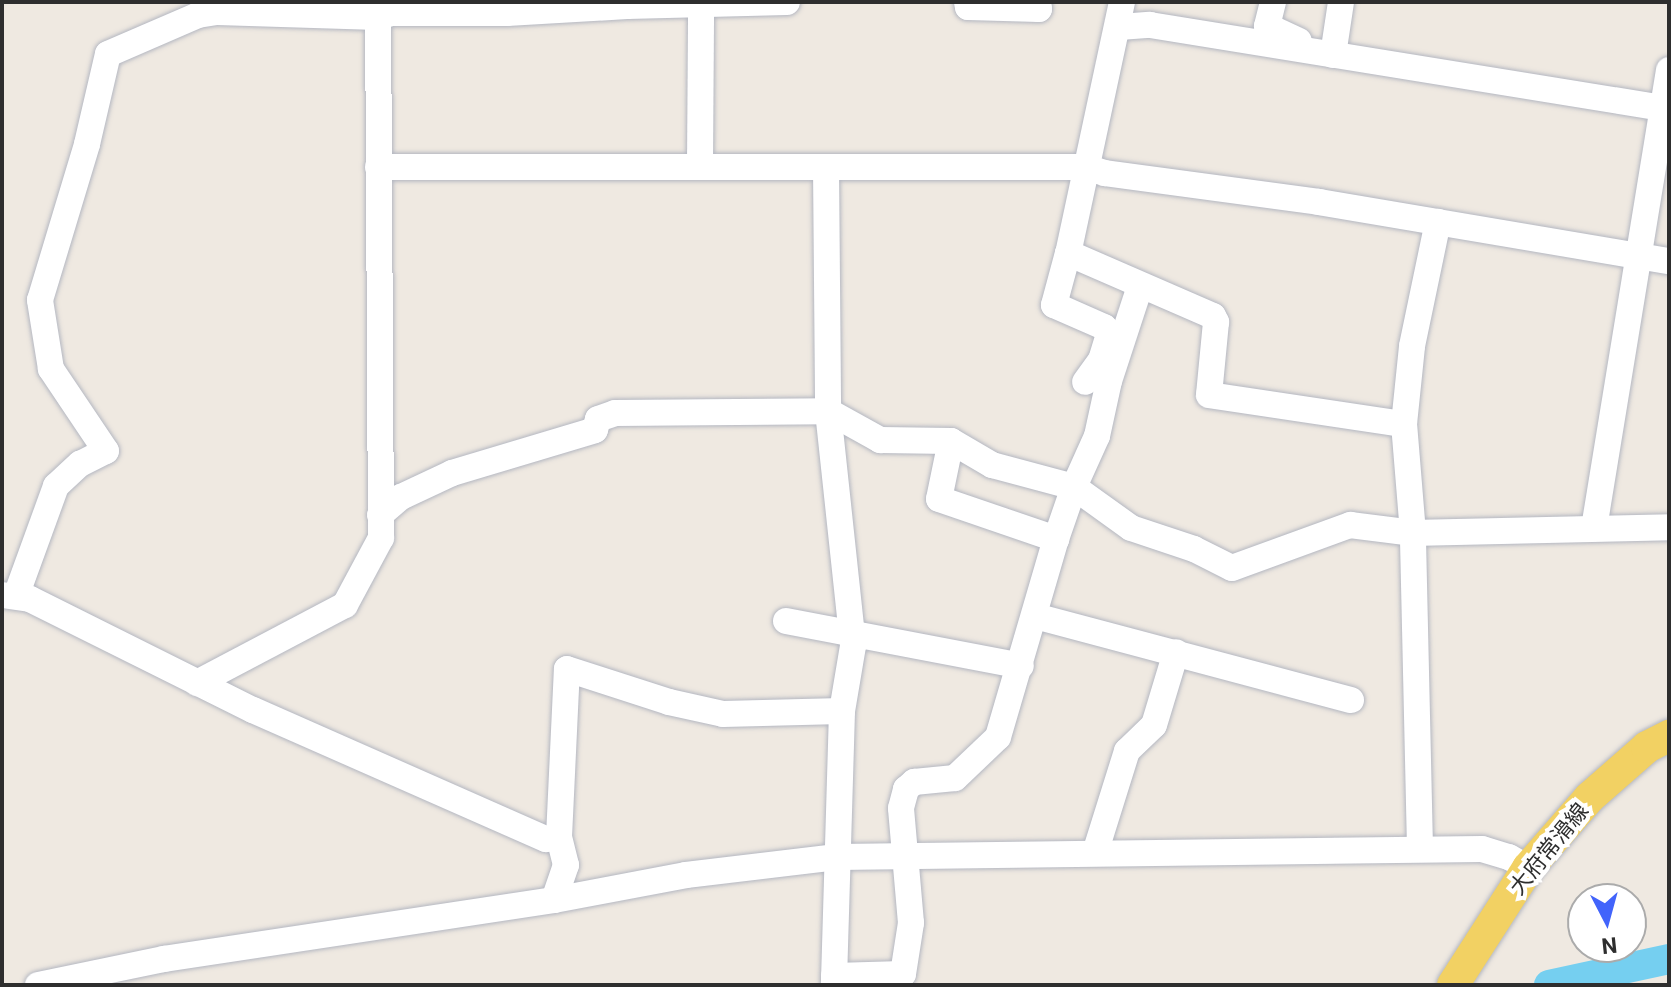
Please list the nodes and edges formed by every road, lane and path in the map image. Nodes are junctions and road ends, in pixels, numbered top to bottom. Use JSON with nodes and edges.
{"nodes":[{"id":1,"x":787,"y":2,"type":"edge"},
{"id":2,"x":967,"y":2,"type":"edge"},
{"id":3,"x":1038,"y":2,"type":"edge"},
{"id":4,"x":1273,"y":2,"type":"edge"},
{"id":5,"x":1341,"y":2,"type":"edge"},
{"id":6,"x":627,"y":4,"type":"edge"},
{"id":7,"x":701,"y":5,"type":"junction"},
{"id":8,"x":378,"y":9,"type":"edge"},
{"id":9,"x":1120,"y":14,"type":"edge"},
{"id":10,"x":1321,"y":53,"type":"junction"},
{"id":11,"x":1669,"y":70,"type":"edge"},
{"id":12,"x":1663,"y":108,"type":"junction"},
{"id":13,"x":700,"y":165,"type":"junction"},
{"id":14,"x":378,"y":167,"type":"junction"},
{"id":15,"x":826,"y":167,"type":"junction"},
{"id":16,"x":1086,"y":167,"type":"junction"},
{"id":17,"x":1438,"y":222,"type":"junction"},
{"id":18,"x":1068,"y":253,"type":"junction"},
{"id":19,"x":1640,"y":256,"type":"junction"},
{"id":20,"x":1669,"y":261,"type":"edge"},
{"id":21,"x":1140,"y":286,"type":"junction"},
{"id":22,"x":1085,"y":382,"type":"dead end"},
{"id":23,"x":828,"y":411,"type":"junction"},
{"id":24,"x":1404,"y":424,"type":"junction"},
{"id":25,"x":951,"y":441,"type":"junction"},
{"id":26,"x":1074,"y":487,"type":"junction"},
{"id":27,"x":380,"y":515,"type":"junction"},
{"id":28,"x":1669,"y":527,"type":"edge"},
{"id":29,"x":1594,"y":528,"type":"junction"},
{"id":30,"x":1413,"y":533,"type":"junction"},
{"id":31,"x":1056,"y":539,"type":"junction"},
{"id":32,"x":9,"y":596,"type":"edge"},
{"id":33,"x":1035,"y":616,"type":"junction"},
{"id":34,"x":786,"y":621,"type":"dead end"},
{"id":35,"x":851,"y":632,"type":"junction"},
{"id":36,"x":1176,"y":652,"type":"junction"},
{"id":37,"x":1021,"y":666,"type":"junction"},
{"id":38,"x":197,"y":683,"type":"junction"},
{"id":39,"x":1351,"y":700,"type":"dead end"},
{"id":40,"x":842,"y":711,"type":"junction"},
{"id":41,"x":1669,"y":736,"type":"edge"},
{"id":42,"x":559,"y":837,"type":"junction"},
{"id":43,"x":1420,"y":848,"type":"junction"},
{"id":44,"x":1095,"y":853,"type":"junction"},
{"id":45,"x":905,"y":855,"type":"junction"},
{"id":46,"x":837,"y":857,"type":"junction"},
{"id":47,"x":1528,"y":868,"type":"junction"},
{"id":48,"x":554,"y":900,"type":"junction"},
{"id":49,"x":834,"y":980,"type":"edge"},
{"id":50,"x":38,"y":985,"type":"edge"},
{"id":51,"x":1453,"y":985,"type":"edge"}],
"edges":[{"from":1,"to":7,"type":"street"},
{"from":2,"to":3,"type":"street"},
{"from":4,"to":10,"type":"street"},
{"from":5,"to":10,"type":"street"},
{"from":6,"to":7,"type":"street"},
{"from":6,"to":8,"type":"street"},
{"from":7,"to":13,"type":"street"},
{"from":8,"to":14,"type":"street"},
{"from":8,"to":32,"type":"street"},
{"from":9,"to":10,"type":"street"},
{"from":9,"to":16,"type":"street"},
{"from":10,"to":12,"type":"street"},
{"from":11,"to":12,"type":"street"},
{"from":12,"to":19,"type":"street"},
{"from":13,"to":14,"type":"street"},
{"from":13,"to":15,"type":"street"},
{"from":14,"to":27,"type":"street"},
{"from":15,"to":16,"type":"street"},
{"from":15,"to":23,"type":"street"},
{"from":16,"to":17,"type":"street"},
{"from":16,"to":18,"type":"street"},
{"from":17,"to":19,"type":"street"},
{"from":17,"to":24,"type":"street"},
{"from":18,"to":21,"type":"street"},
{"from":18,"to":22,"type":"street"},
{"from":19,"to":20,"type":"street"},
{"from":19,"to":29,"type":"street"},
{"from":21,"to":24,"type":"street"},
{"from":21,"to":26,"type":"street"},
{"from":23,"to":25,"type":"street"},
{"from":23,"to":27,"type":"street"},
{"from":23,"to":35,"type":"street"},
{"from":24,"to":30,"type":"street"},
{"from":25,"to":26,"type":"street"},
{"from":25,"to":31,"type":"street"},
{"from":26,"to":30,"type":"street"},
{"from":26,"to":31,"type":"street"},
{"from":27,"to":38,"type":"street"},
{"from":28,"to":29,"type":"street"},
{"from":29,"to":30,"type":"street"},
{"from":30,"to":43,"type":"street"},
{"from":31,"to":33,"type":"street"},
{"from":32,"to":38,"type":"street"},
{"from":33,"to":36,"type":"street"},
{"from":33,"to":37,"type":"street"},
{"from":34,"to":35,"type":"street"},
{"from":35,"to":37,"type":"street"},
{"from":35,"to":40,"type":"street"},
{"from":36,"to":39,"type":"street"},
{"from":36,"to":44,"type":"street"},
{"from":37,"to":45,"type":"street"},
{"from":38,"to":42,"type":"street"},
{"from":40,"to":42,"type":"street"},
{"from":40,"to":46,"type":"street"},
{"from":41,"to":47,"type":"main road","name":"大府常滑線"},
{"from":42,"to":48,"type":"street"},
{"from":43,"to":44,"type":"street"},
{"from":43,"to":47,"type":"street"},
{"from":44,"to":45,"type":"street"},
{"from":45,"to":46,"type":"street"},
{"from":45,"to":49,"type":"street"},
{"from":46,"to":48,"type":"street"},
{"from":46,"to":49,"type":"street"},
{"from":47,"to":51,"type":"main road","name":"大府常滑線"},
{"from":48,"to":50,"type":"street"}]}
